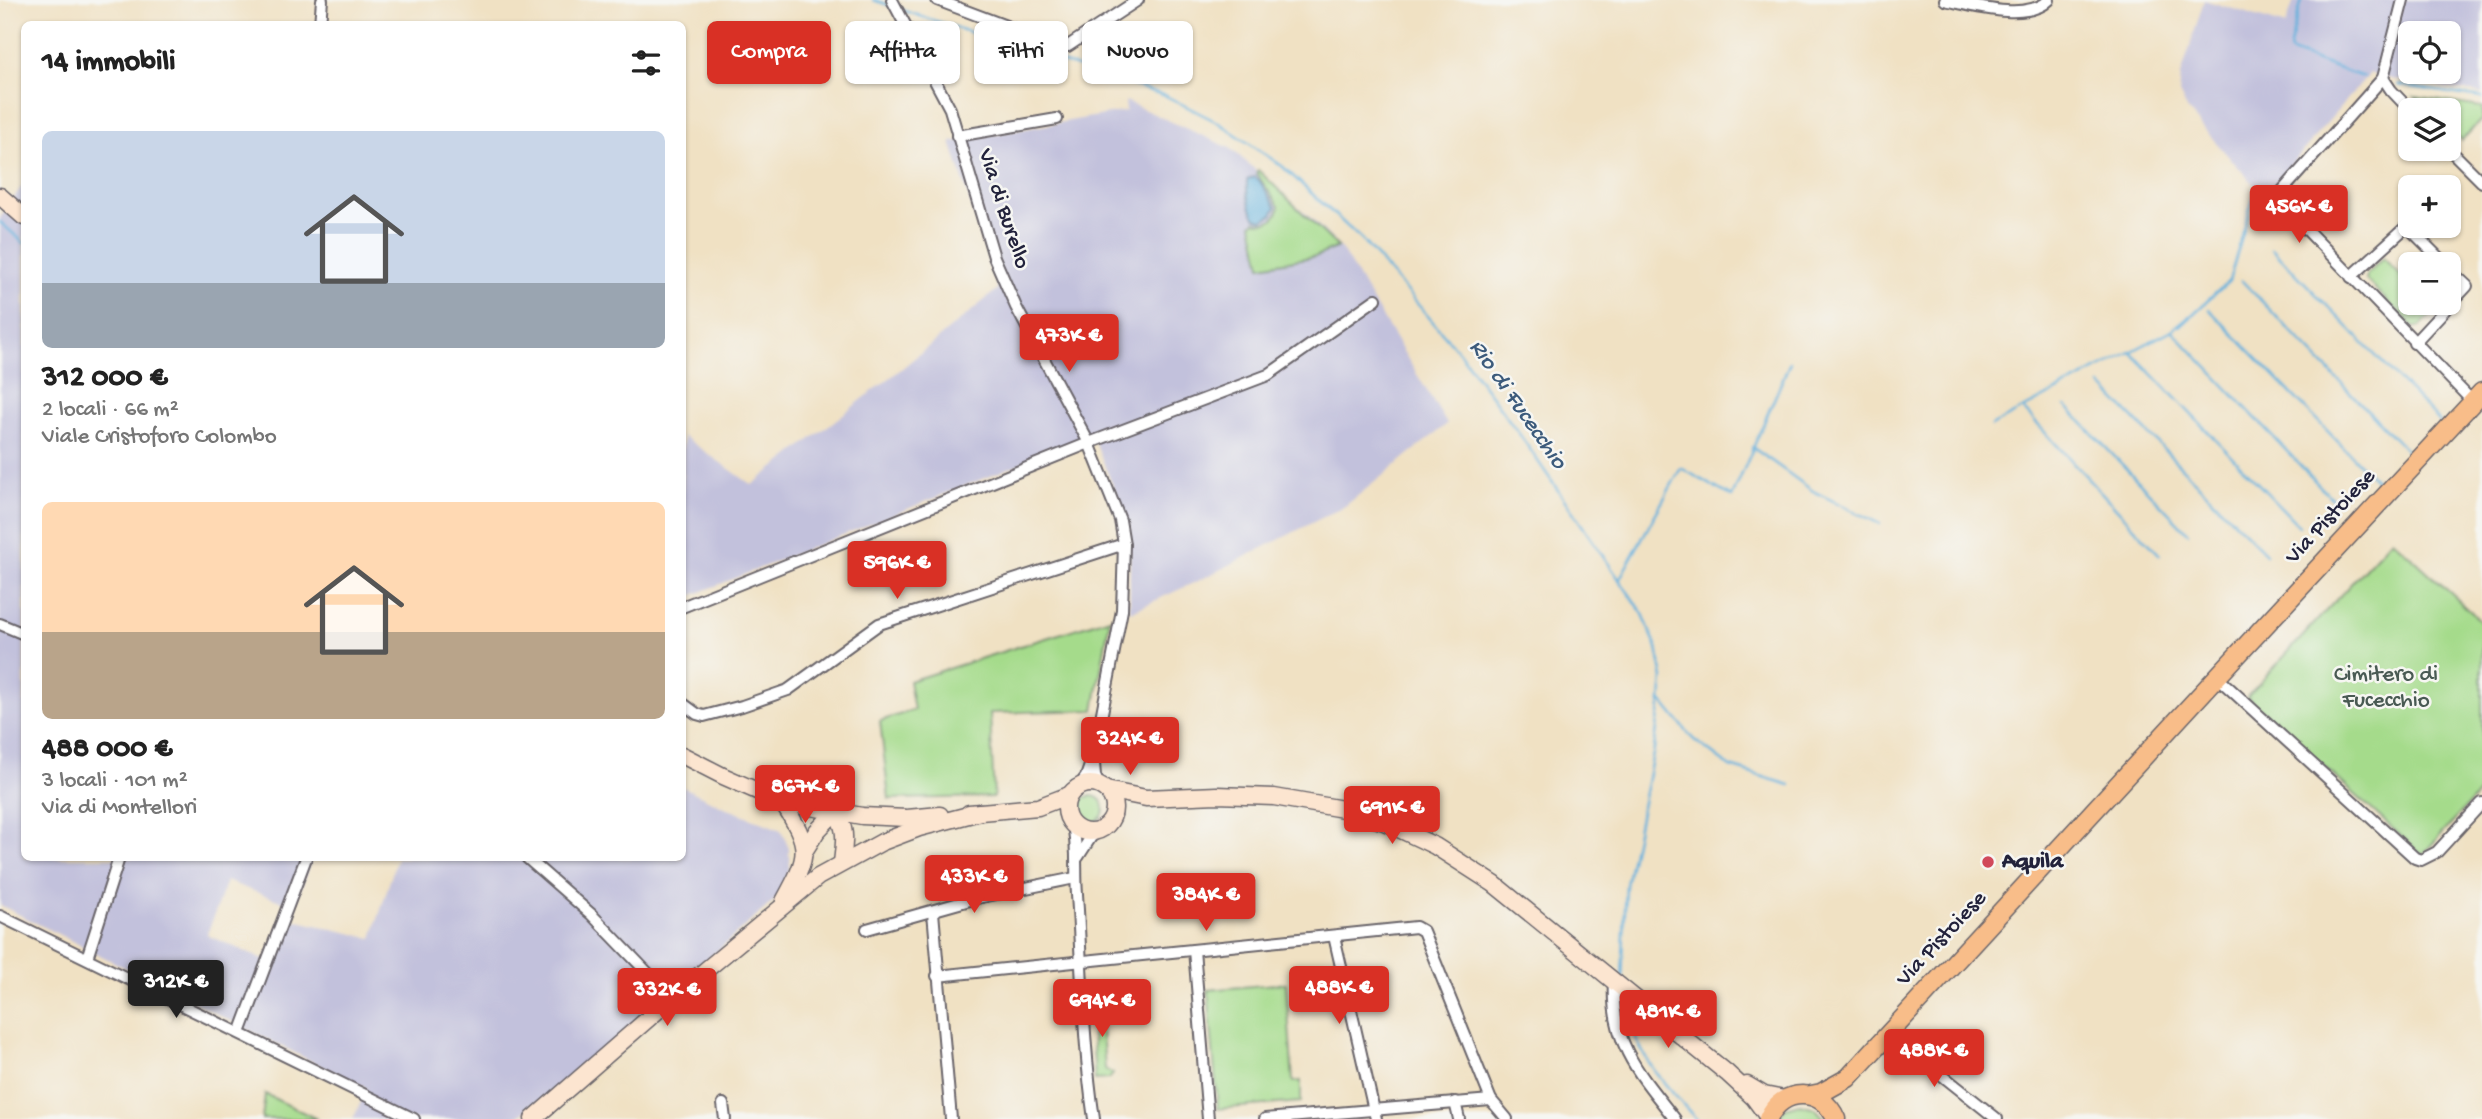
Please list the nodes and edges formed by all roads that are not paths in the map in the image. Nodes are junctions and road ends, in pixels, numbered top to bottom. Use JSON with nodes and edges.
{"nodes":[{"id":1,"x":322,"y":0,"type":"edge"},
{"id":2,"x":892,"y":0,"type":"edge"},
{"id":3,"x":937,"y":0,"type":"edge"},
{"id":4,"x":1138,"y":0,"type":"edge"},
{"id":5,"x":1945,"y":0,"type":"edge"},
{"id":6,"x":2049,"y":0,"type":"edge"},
{"id":7,"x":2403,"y":0,"type":"edge"},
{"id":8,"x":320,"y":21,"type":"edge"},
{"id":9,"x":2383,"y":78,"type":"junction"},
{"id":10,"x":2399,"y":98,"type":"edge"},
{"id":11,"x":1057,"y":119,"type":"dead end"},
{"id":12,"x":957,"y":136,"type":"junction"},
{"id":13,"x":2461,"y":161,"type":"edge"},
{"id":14,"x":2482,"y":182,"type":"edge"},
{"id":15,"x":0,"y":196,"type":"edge"},
{"id":16,"x":21,"y":214,"type":"edge"},
{"id":17,"x":2432,"y":252,"type":"edge"},
{"id":18,"x":2351,"y":277,"type":"junction"},
{"id":19,"x":1376,"y":299,"type":"dead end"},
{"id":20,"x":2440,"y":315,"type":"edge"},
{"id":21,"x":2414,"y":343,"type":"junction"},
{"id":22,"x":2477,"y":397,"type":"edge"},
{"id":23,"x":1089,"y":443,"type":"junction"},
{"id":24,"x":1124,"y":544,"type":"junction"},
{"id":25,"x":686,"y":605,"type":"edge"},
{"id":26,"x":0,"y":624,"type":"edge"},
{"id":27,"x":21,"y":633,"type":"edge"},
{"id":28,"x":2217,"y":677,"type":"junction"},
{"id":29,"x":686,"y":706,"type":"edge"},
{"id":30,"x":1094,"y":754,"type":"junction"},
{"id":31,"x":686,"y":757,"type":"edge"},
{"id":32,"x":1103,"y":787,"type":"junction"},
{"id":33,"x":1075,"y":790,"type":"junction"},
{"id":34,"x":1146,"y":798,"type":"junction"},
{"id":35,"x":782,"y":802,"type":"junction"},
{"id":36,"x":2482,"y":803,"type":"edge"},
{"id":37,"x":1038,"y":807,"type":"junction"},
{"id":38,"x":835,"y":812,"type":"junction"},
{"id":39,"x":980,"y":813,"type":"junction"},
{"id":40,"x":1109,"y":821,"type":"junction"},
{"id":41,"x":1071,"y":822,"type":"junction"},
{"id":42,"x":806,"y":850,"type":"junction"},
{"id":43,"x":1076,"y":859,"type":"junction"},
{"id":44,"x":117,"y":861,"type":"edge"},
{"id":45,"x":305,"y":861,"type":"edge"},
{"id":46,"x":530,"y":861,"type":"edge"},
{"id":47,"x":842,"y":863,"type":"junction"},
{"id":48,"x":1075,"y":878,"type":"junction"},
{"id":49,"x":780,"y":908,"type":"junction"},
{"id":50,"x":933,"y":912,"type":"junction"},
{"id":51,"x":0,"y":916,"type":"edge"},
{"id":52,"x":867,"y":929,"type":"dead end"},
{"id":53,"x":1334,"y":936,"type":"junction"},
{"id":54,"x":1194,"y":950,"type":"junction"},
{"id":55,"x":87,"y":958,"type":"junction"},
{"id":56,"x":1082,"y":961,"type":"junction"},
{"id":57,"x":937,"y":976,"type":"junction"},
{"id":58,"x":1610,"y":978,"type":"junction"},
{"id":59,"x":672,"y":998,"type":"junction"},
{"id":60,"x":240,"y":1034,"type":"junction"},
{"id":61,"x":1889,"y":1034,"type":"junction"},
{"id":62,"x":1727,"y":1073,"type":"junction"},
{"id":63,"x":1846,"y":1081,"type":"junction"},
{"id":64,"x":1811,"y":1095,"type":"junction"},
{"id":65,"x":1784,"y":1099,"type":"junction"},
{"id":66,"x":1491,"y":1100,"type":"junction"},
{"id":67,"x":1455,"y":1102,"type":"junction"},
{"id":68,"x":723,"y":1104,"type":"dead end"},
{"id":69,"x":1375,"y":1114,"type":"edge"},
{"id":70,"x":1292,"y":1118,"type":"edge"},
{"id":71,"x":1768,"y":1118,"type":"edge"},
{"id":72,"x":414,"y":1119,"type":"edge"},
{"id":73,"x":533,"y":1119,"type":"edge"},
{"id":74,"x":725,"y":1119,"type":"edge"},
{"id":75,"x":951,"y":1119,"type":"edge"},
{"id":76,"x":1094,"y":1119,"type":"edge"},
{"id":77,"x":1208,"y":1119,"type":"edge"},
{"id":78,"x":1265,"y":1119,"type":"edge"},
{"id":79,"x":1459,"y":1119,"type":"edge"},
{"id":80,"x":1507,"y":1119,"type":"edge"},
{"id":81,"x":1675,"y":1119,"type":"edge"},
{"id":82,"x":1836,"y":1119,"type":"edge"},
{"id":83,"x":1997,"y":1119,"type":"edge"}],
"edges":[{"from":1,"to":8,"type":"street"},
{"from":2,"to":12,"type":"street","name":"Via di Burello"},
{"from":3,"to":4,"type":"street"},
{"from":5,"to":6,"type":"street"},
{"from":7,"to":9,"type":"street"},
{"from":9,"to":10,"type":"street"},
{"from":9,"to":18,"type":"street"},
{"from":11,"to":12,"type":"street"},
{"from":12,"to":23,"type":"street","name":"Via di Burello"},
{"from":13,"to":14,"type":"street"},
{"from":15,"to":16,"type":"main road"},
{"from":17,"to":18,"type":"street"},
{"from":18,"to":21,"type":"street"},
{"from":19,"to":23,"type":"street"},
{"from":20,"to":21,"type":"street"},
{"from":21,"to":22,"type":"street"},
{"from":22,"to":28,"type":"main road","name":"Via Pistoiese"},
{"from":23,"to":24,"type":"street","name":"Via di Burello"},
{"from":23,"to":25,"type":"street"},
{"from":24,"to":29,"type":"street"},
{"from":24,"to":30,"type":"street","name":"Via di Burello"},
{"from":26,"to":27,"type":"street"},
{"from":28,"to":36,"type":"street"},
{"from":28,"to":61,"type":"main road","name":"Via Pistoiese"},
{"from":30,"to":32,"type":"street","name":"Via di Burello"},
{"from":30,"to":33,"type":"street","name":"Via di Burello"},
{"from":31,"to":35,"type":"main road"},
{"from":32,"to":33,"type":"main road"},
{"from":32,"to":34,"type":"main road"},
{"from":32,"to":40,"type":"main road"},
{"from":33,"to":37,"type":"main road"},
{"from":33,"to":41,"type":"main road"},
{"from":34,"to":40,"type":"main road"},
{"from":34,"to":58,"type":"main road"},
{"from":35,"to":38,"type":"main road"},
{"from":35,"to":42,"type":"main road"},
{"from":37,"to":39,"type":"main road"},
{"from":37,"to":41,"type":"main road"},
{"from":38,"to":39,"type":"main road"},
{"from":38,"to":42,"type":"main road"},
{"from":38,"to":47,"type":"main road"},
{"from":39,"to":47,"type":"main road"},
{"from":40,"to":41,"type":"main road"},
{"from":40,"to":43,"type":"street"},
{"from":41,"to":43,"type":"street"},
{"from":42,"to":49,"type":"main road"},
{"from":43,"to":48,"type":"street"},
{"from":44,"to":55,"type":"street"},
{"from":45,"to":60,"type":"street"},
{"from":46,"to":59,"type":"street"},
{"from":47,"to":49,"type":"main road"},
{"from":48,"to":50,"type":"street"},
{"from":48,"to":56,"type":"street"},
{"from":49,"to":59,"type":"main road"},
{"from":50,"to":52,"type":"street"},
{"from":50,"to":57,"type":"street"},
{"from":51,"to":55,"type":"street"},
{"from":53,"to":54,"type":"street"},
{"from":53,"to":66,"type":"street"},
{"from":53,"to":69,"type":"street"},
{"from":54,"to":56,"type":"street"},
{"from":54,"to":77,"type":"street"},
{"from":55,"to":60,"type":"street"},
{"from":56,"to":57,"type":"street"},
{"from":56,"to":76,"type":"street"},
{"from":57,"to":75,"type":"street"},
{"from":58,"to":62,"type":"main road"},
{"from":58,"to":81,"type":"street"},
{"from":59,"to":73,"type":"main road"},
{"from":60,"to":72,"type":"street"},
{"from":61,"to":63,"type":"main road","name":"Via Pistoiese"},
{"from":61,"to":83,"type":"street"},
{"from":62,"to":65,"type":"main road"},
{"from":62,"to":71,"type":"main road"},
{"from":63,"to":64,"type":"main road","name":"Via Pistoiese"},
{"from":63,"to":82,"type":"main road","name":"Via Pistoiese"},
{"from":64,"to":65,"type":"main road","name":"Via Pistoiese"},
{"from":64,"to":82,"type":"main road"},
{"from":65,"to":71,"type":"main road"},
{"from":66,"to":67,"type":"street"},
{"from":66,"to":80,"type":"street"},
{"from":67,"to":69,"type":"street"},
{"from":67,"to":79,"type":"street"},
{"from":68,"to":74,"type":"street"},
{"from":69,"to":70,"type":"street"},
{"from":70,"to":78,"type":"street"}]}
